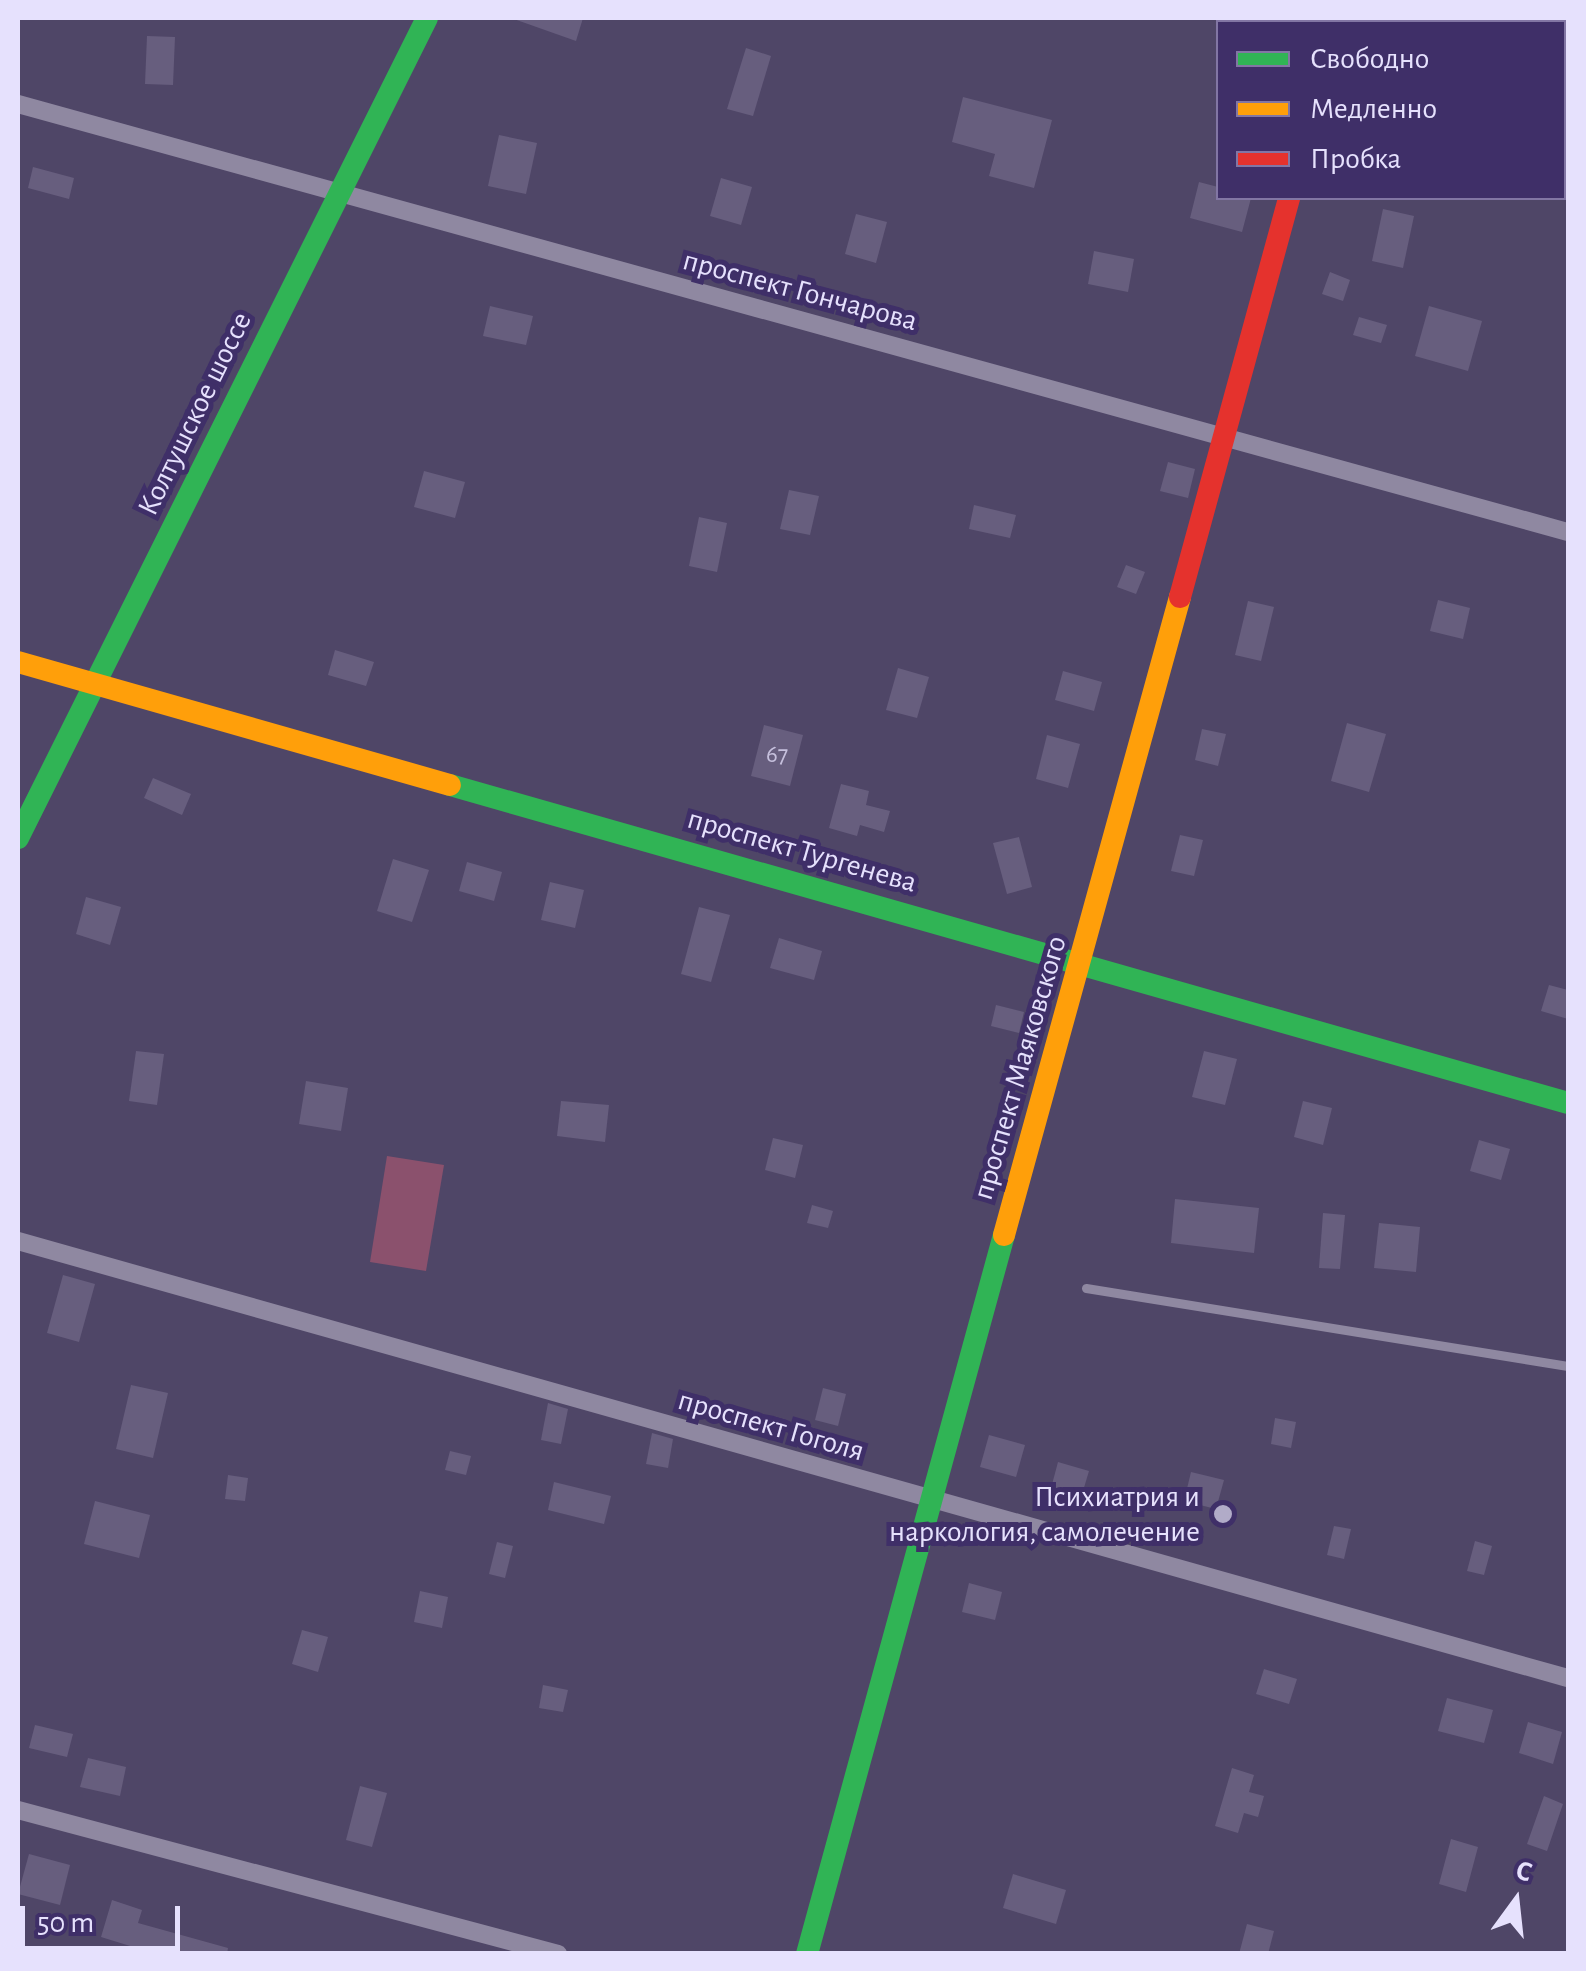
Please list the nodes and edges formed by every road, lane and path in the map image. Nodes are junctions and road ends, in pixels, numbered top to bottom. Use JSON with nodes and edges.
{"nodes":[{"id":1,"x":427,"y":18,"type":"edge"},
{"id":2,"x":18,"y":104,"type":"edge"},
{"id":3,"x":338,"y":195,"type":"junction"},
{"id":4,"x":1288,"y":200,"type":"edge"},
{"id":5,"x":1224,"y":434,"type":"junction"},
{"id":6,"x":1568,"y":532,"type":"edge"},
{"id":7,"x":18,"y":662,"type":"edge"},
{"id":8,"x":96,"y":682,"type":"junction"},
{"id":9,"x":18,"y":838,"type":"edge"},
{"id":10,"x":1080,"y":962,"type":"junction"},
{"id":11,"x":1568,"y":1103,"type":"edge"},
{"id":12,"x":18,"y":1241,"type":"edge"},
{"id":13,"x":1086,"y":1288,"type":"dead end"},
{"id":14,"x":1568,"y":1366,"type":"edge"},
{"id":15,"x":930,"y":1500,"type":"junction"},
{"id":16,"x":1568,"y":1678,"type":"edge"},
{"id":17,"x":18,"y":1810,"type":"edge"},
{"id":18,"x":558,"y":1954,"type":"edge"},
{"id":19,"x":807,"y":1954,"type":"edge"}],
"edges":[{"from":1,"to":3,"type":"street","name":"Колтушское шоссе"},
{"from":2,"to":3,"type":"street","name":"проспект Гончарова"},
{"from":3,"to":5,"type":"street","name":"проспект Гончарова"},
{"from":3,"to":8,"type":"street","name":"Колтушское шоссе"},
{"from":4,"to":5,"type":"street","name":"проспект Маяковского"},
{"from":5,"to":6,"type":"street","name":"проспект Гончарова"},
{"from":5,"to":10,"type":"street","name":"проспект Маяковского"},
{"from":7,"to":8,"type":"street","name":"проспект Тургенева"},
{"from":8,"to":9,"type":"street","name":"Колтушское шоссе"},
{"from":8,"to":10,"type":"street","name":"проспект Тургенева"},
{"from":10,"to":11,"type":"street","name":"проспект Тургенева"},
{"from":10,"to":15,"type":"street","name":"проспект Маяковского"},
{"from":12,"to":15,"type":"street","name":"проспект Гоголя"},
{"from":13,"to":14,"type":"lane"},
{"from":15,"to":16,"type":"street","name":"проспект Гоголя"},
{"from":15,"to":19,"type":"street","name":"проспект Маяковского"},
{"from":17,"to":18,"type":"street"}]}
